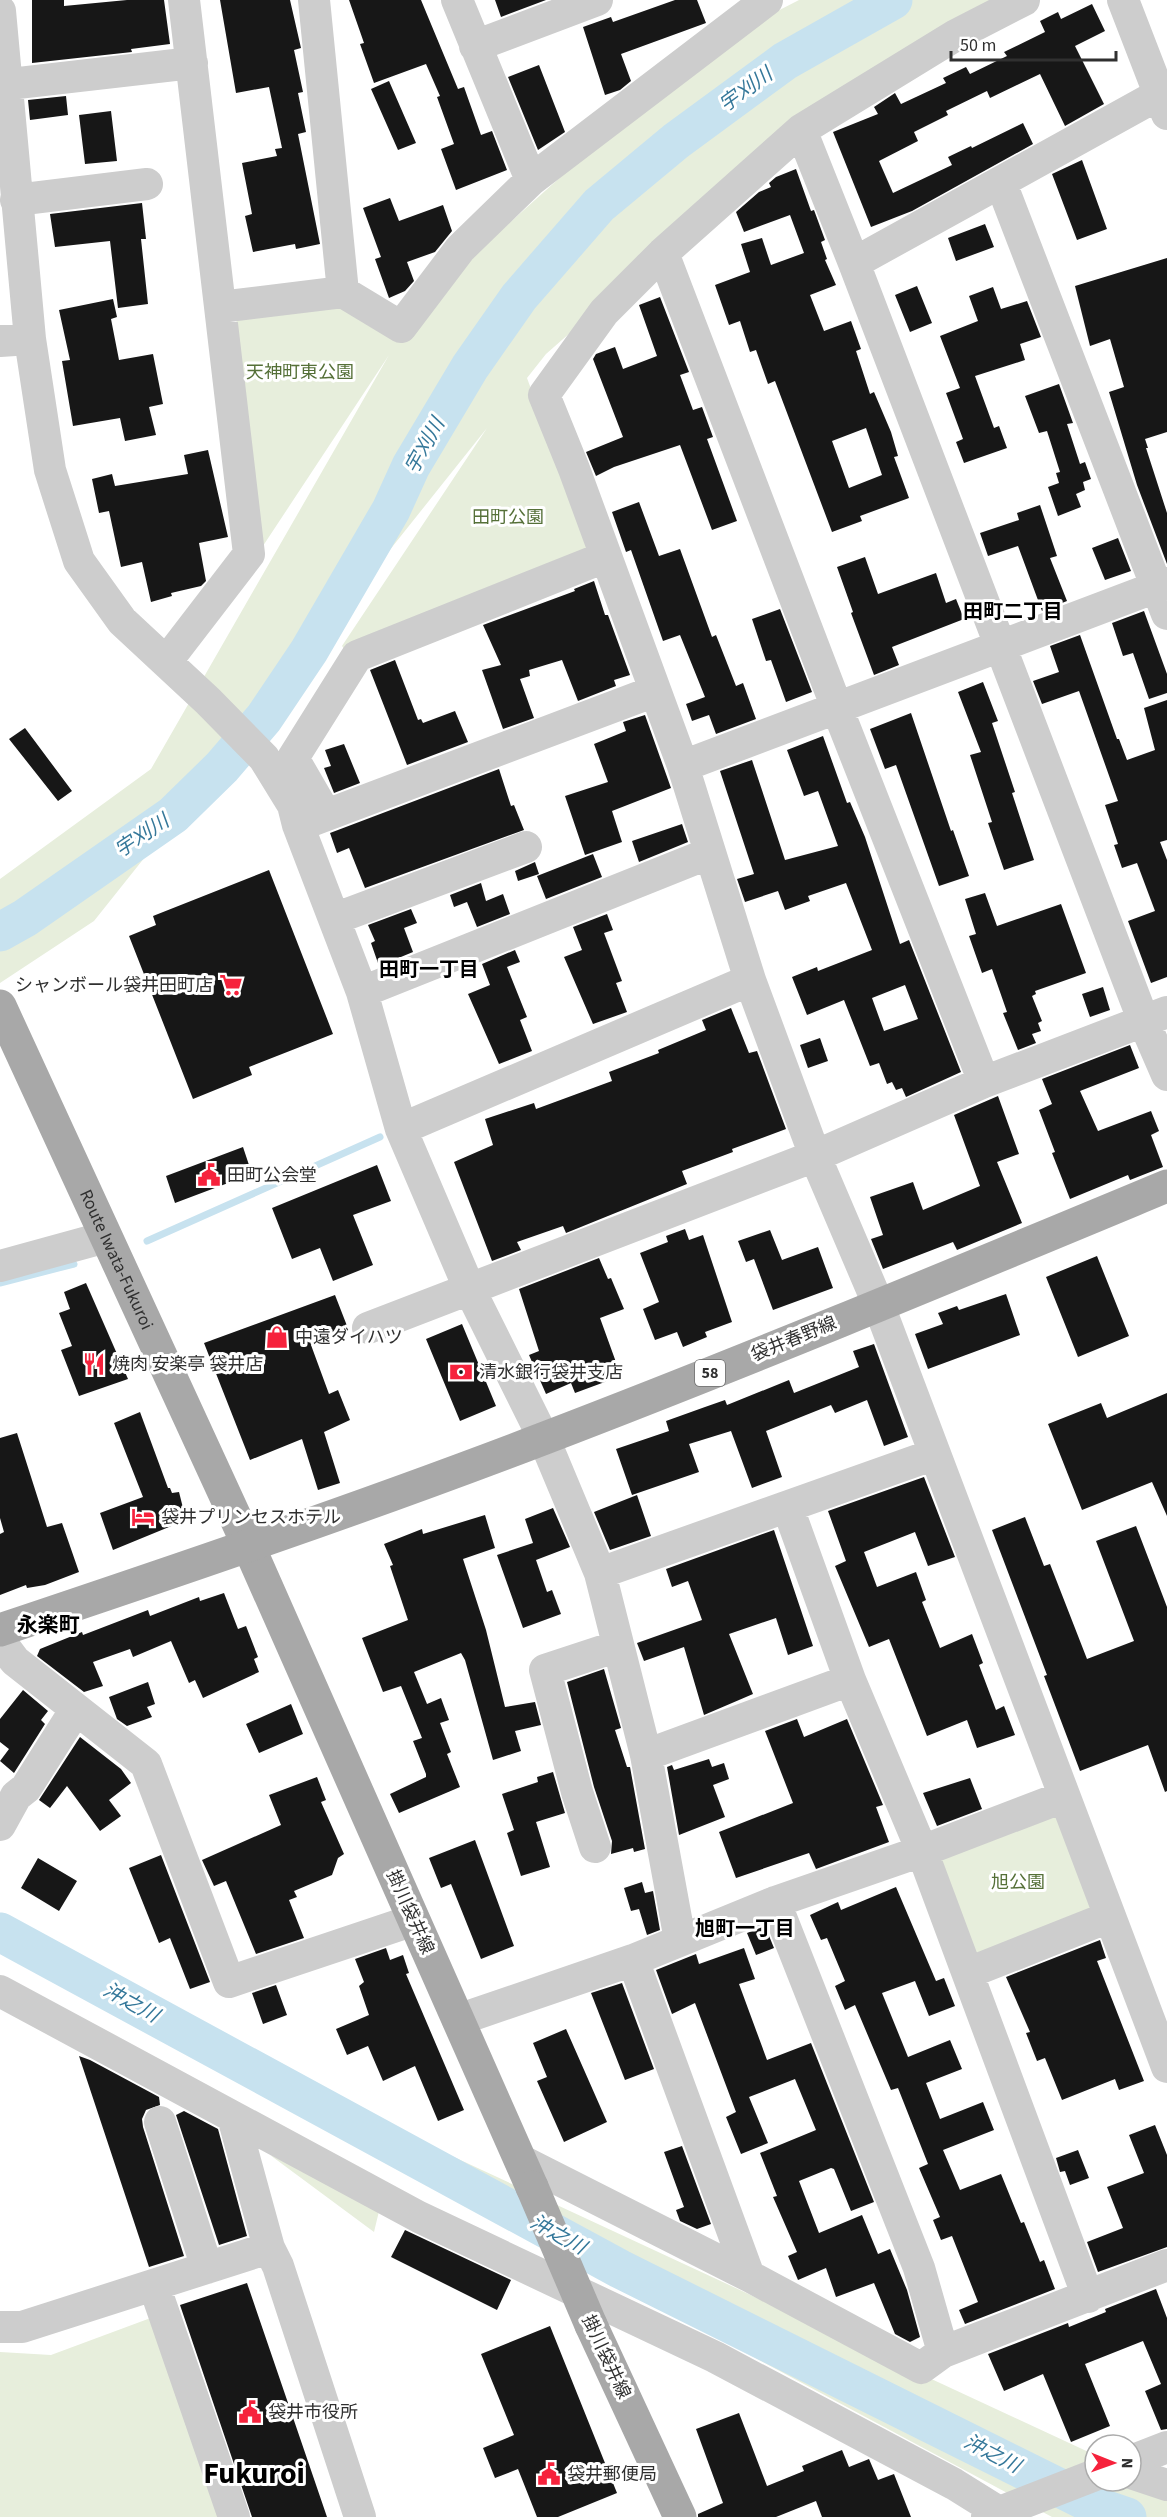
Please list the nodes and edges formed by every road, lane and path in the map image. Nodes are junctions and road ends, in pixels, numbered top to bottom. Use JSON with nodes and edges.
{"nodes":[{"id":1,"x":184,"y":0,"type":"edge"},
{"id":2,"x":314,"y":0,"type":"edge"},
{"id":3,"x":457,"y":0,"type":"edge"},
{"id":4,"x":597,"y":0,"type":"edge"},
{"id":5,"x":767,"y":0,"type":"edge"},
{"id":6,"x":1024,"y":0,"type":"edge"},
{"id":7,"x":1123,"y":0,"type":"edge"},
{"id":8,"x":0,"y":11,"type":"edge"},
{"id":9,"x":475,"y":46,"type":"junction"},
{"id":10,"x":192,"y":63,"type":"junction"},
{"id":11,"x":3,"y":85,"type":"edge"},
{"id":12,"x":1164,"y":99,"type":"edge"},
{"id":13,"x":801,"y":130,"type":"junction"},
{"id":14,"x":531,"y":180,"type":"junction"},
{"id":15,"x":1001,"y":183,"type":"junction"},
{"id":16,"x":147,"y":184,"type":"dead end"},
{"id":17,"x":16,"y":200,"type":"junction"},
{"id":18,"x":663,"y":253,"type":"junction"},
{"id":19,"x":854,"y":263,"type":"junction"},
{"id":20,"x":343,"y":292,"type":"junction"},
{"id":21,"x":220,"y":307,"type":"junction"},
{"id":22,"x":15,"y":340,"type":"edge"},
{"id":23,"x":604,"y":557,"type":"junction"},
{"id":24,"x":1164,"y":595,"type":"edge"},
{"id":25,"x":1001,"y":645,"type":"junction"},
{"id":26,"x":166,"y":662,"type":"junction"},
{"id":27,"x":655,"y":691,"type":"junction"},
{"id":28,"x":837,"y":708,"type":"junction"},
{"id":29,"x":683,"y":766,"type":"junction"},
{"id":30,"x":306,"y":815,"type":"junction"},
{"id":31,"x":526,"y":847,"type":"dead end"},
{"id":32,"x":710,"y":853,"type":"junction"},
{"id":33,"x":334,"y":920,"type":"junction"},
{"id":34,"x":750,"y":980,"type":"junction"},
{"id":35,"x":362,"y":992,"type":"junction"},
{"id":36,"x":0,"y":1006,"type":"edge"},
{"id":37,"x":1156,"y":1017,"type":"edge"},
{"id":38,"x":1167,"y":1075,"type":"edge"},
{"id":39,"x":984,"y":1082,"type":"junction"},
{"id":40,"x":401,"y":1130,"type":"junction"},
{"id":41,"x":815,"y":1156,"type":"junction"},
{"id":42,"x":1167,"y":1186,"type":"edge"},
{"id":43,"x":106,"y":1237,"type":"junction"},
{"id":44,"x":0,"y":1266,"type":"edge"},
{"id":45,"x":469,"y":1288,"type":"junction"},
{"id":46,"x":879,"y":1306,"type":"junction"},
{"id":47,"x":368,"y":1328,"type":"dead end"},
{"id":48,"x":544,"y":1439,"type":"junction"},
{"id":49,"x":935,"y":1454,"type":"junction"},
{"id":50,"x":788,"y":1508,"type":"junction"},
{"id":51,"x":249,"y":1547,"type":"junction"},
{"id":52,"x":600,"y":1573,"type":"junction"},
{"id":53,"x":0,"y":1630,"type":"edge"},
{"id":54,"x":0,"y":1641,"type":"edge"},
{"id":55,"x":618,"y":1646,"type":"junction"},
{"id":56,"x":850,"y":1680,"type":"junction"},
{"id":57,"x":76,"y":1709,"type":"junction"},
{"id":58,"x":646,"y":1755,"type":"junction"},
{"id":59,"x":1063,"y":1797,"type":"junction"},
{"id":60,"x":0,"y":1825,"type":"edge"},
{"id":61,"x":594,"y":1847,"type":"dead end"},
{"id":62,"x":922,"y":1851,"type":"junction"},
{"id":63,"x":775,"y":1902,"type":"junction"},
{"id":64,"x":1109,"y":1917,"type":"junction"},
{"id":65,"x":414,"y":1920,"type":"junction"},
{"id":66,"x":680,"y":1940,"type":"junction"},
{"id":67,"x":633,"y":1960,"type":"junction"},
{"id":68,"x":968,"y":1973,"type":"junction"},
{"id":69,"x":0,"y":1991,"type":"edge"},
{"id":70,"x":458,"y":2020,"type":"junction"},
{"id":71,"x":1167,"y":2067,"type":"edge"},
{"id":72,"x":233,"y":2117,"type":"junction"},
{"id":73,"x":160,"y":2122,"type":"dead end"},
{"id":74,"x":526,"y":2173,"type":"junction"},
{"id":75,"x":269,"y":2248,"type":"junction"},
{"id":76,"x":1167,"y":2265,"type":"edge"},
{"id":77,"x":207,"y":2268,"type":"junction"},
{"id":78,"x":749,"y":2276,"type":"junction"},
{"id":79,"x":154,"y":2285,"type":"junction"},
{"id":80,"x":1088,"y":2297,"type":"junction"},
{"id":81,"x":0,"y":2327,"type":"edge"},
{"id":82,"x":943,"y":2352,"type":"junction"},
{"id":83,"x":1167,"y":2447,"type":"edge"},
{"id":84,"x":1143,"y":2456,"type":"edge"},
{"id":85,"x":1143,"y":2477,"type":"edge"},
{"id":86,"x":1083,"y":2480,"type":"edge"},
{"id":87,"x":1167,"y":2485,"type":"edge"},
{"id":88,"x":997,"y":2516,"type":"edge"},
{"id":89,"x":234,"y":2517,"type":"edge"},
{"id":90,"x":360,"y":2517,"type":"edge"},
{"id":91,"x":680,"y":2517,"type":"edge"}],
"edges":[{"from":1,"to":10,"type":"street"},
{"from":2,"to":20,"type":"street"},
{"from":3,"to":9,"type":"street"},
{"from":4,"to":9,"type":"street"},
{"from":5,"to":14,"type":"street"},
{"from":6,"to":13,"type":"street"},
{"from":7,"to":12,"type":"street"},
{"from":8,"to":11,"type":"street"},
{"from":9,"to":14,"type":"street"},
{"from":10,"to":11,"type":"street"},
{"from":10,"to":21,"type":"street"},
{"from":11,"to":17,"type":"street"},
{"from":12,"to":15,"type":"street"},
{"from":13,"to":18,"type":"street"},
{"from":13,"to":19,"type":"street"},
{"from":14,"to":20,"type":"street"},
{"from":15,"to":19,"type":"street"},
{"from":15,"to":24,"type":"street"},
{"from":16,"to":17,"type":"street"},
{"from":17,"to":22,"type":"street"},
{"from":18,"to":23,"type":"street"},
{"from":18,"to":28,"type":"street"},
{"from":19,"to":25,"type":"street"},
{"from":20,"to":21,"type":"street"},
{"from":21,"to":26,"type":"street"},
{"from":22,"to":26,"type":"street"},
{"from":23,"to":27,"type":"street"},
{"from":23,"to":30,"type":"street"},
{"from":24,"to":25,"type":"street"},
{"from":25,"to":28,"type":"street"},
{"from":25,"to":37,"type":"street"},
{"from":26,"to":30,"type":"street"},
{"from":27,"to":29,"type":"street"},
{"from":27,"to":30,"type":"street"},
{"from":28,"to":29,"type":"street"},
{"from":28,"to":39,"type":"street"},
{"from":29,"to":32,"type":"street"},
{"from":30,"to":33,"type":"street"},
{"from":31,"to":33,"type":"street"},
{"from":32,"to":34,"type":"street"},
{"from":32,"to":35,"type":"street"},
{"from":33,"to":35,"type":"street"},
{"from":34,"to":40,"type":"street"},
{"from":34,"to":41,"type":"street"},
{"from":35,"to":40,"type":"street"},
{"from":36,"to":43,"type":"main road","name":"Route Iwata-Fukuroi"},
{"from":37,"to":38,"type":"street"},
{"from":37,"to":39,"type":"street"},
{"from":39,"to":41,"type":"street"},
{"from":40,"to":45,"type":"street"},
{"from":41,"to":45,"type":"street"},
{"from":41,"to":46,"type":"street"},
{"from":42,"to":46,"type":"main road","name":"袋井春野線","number":"58"},
{"from":43,"to":44,"type":"street"},
{"from":43,"to":51,"type":"main road","name":"Route Iwata-Fukuroi"},
{"from":45,"to":47,"type":"street"},
{"from":45,"to":48,"type":"street"},
{"from":46,"to":48,"type":"main road","name":"袋井春野線","number":"58"},
{"from":46,"to":49,"type":"street"},
{"from":48,"to":51,"type":"main road","name":"袋井春野線","number":"58"},
{"from":48,"to":52,"type":"street"},
{"from":49,"to":50,"type":"street"},
{"from":49,"to":59,"type":"street"},
{"from":50,"to":52,"type":"street"},
{"from":50,"to":56,"type":"street"},
{"from":51,"to":53,"type":"main road"},
{"from":51,"to":65,"type":"main road","name":"掛川袋井線"},
{"from":52,"to":55,"type":"street"},
{"from":54,"to":57,"type":"street"},
{"from":55,"to":58,"type":"street"},
{"from":55,"to":61,"type":"street"},
{"from":56,"to":58,"type":"street"},
{"from":56,"to":62,"type":"street"},
{"from":57,"to":60,"type":"street"},
{"from":57,"to":65,"type":"street"},
{"from":58,"to":66,"type":"street"},
{"from":59,"to":62,"type":"street"},
{"from":59,"to":64,"type":"street"},
{"from":62,"to":63,"type":"street"},
{"from":62,"to":68,"type":"street"},
{"from":63,"to":66,"type":"street"},
{"from":63,"to":82,"type":"street"},
{"from":64,"to":68,"type":"street"},
{"from":64,"to":71,"type":"street"},
{"from":65,"to":70,"type":"main road","name":"掛川袋井線"},
{"from":66,"to":67,"type":"street"},
{"from":67,"to":70,"type":"street"},
{"from":67,"to":78,"type":"street"},
{"from":68,"to":80,"type":"street"},
{"from":69,"to":72,"type":"street"},
{"from":70,"to":74,"type":"main road","name":"掛川袋井線"},
{"from":72,"to":75,"type":"street"},
{"from":72,"to":88,"type":"street"},
{"from":73,"to":77,"type":"street"},
{"from":74,"to":78,"type":"street"},
{"from":74,"to":91,"type":"main road","name":"掛川袋井線","bridge":true},
{"from":75,"to":77,"type":"street"},
{"from":75,"to":90,"type":"street"},
{"from":76,"to":80,"type":"street"},
{"from":77,"to":79,"type":"street"},
{"from":78,"to":82,"type":"street"},
{"from":79,"to":81,"type":"street"},
{"from":79,"to":89,"type":"street"},
{"from":80,"to":82,"type":"street"},
{"from":83,"to":84,"type":"street"},
{"from":85,"to":87,"type":"street"},
{"from":86,"to":88,"type":"street"}]}
